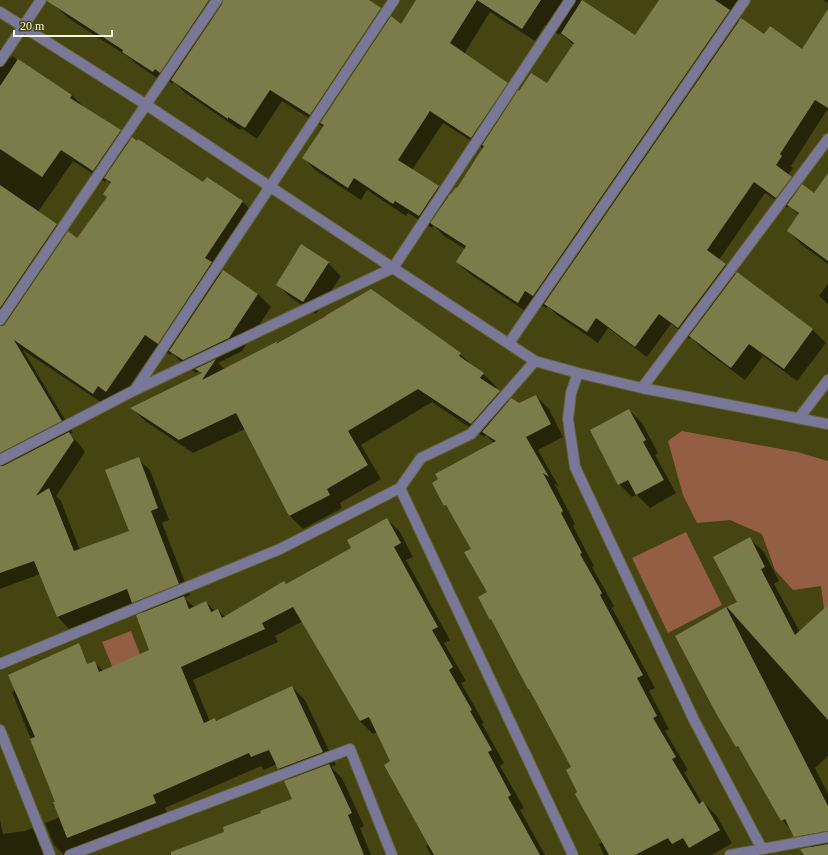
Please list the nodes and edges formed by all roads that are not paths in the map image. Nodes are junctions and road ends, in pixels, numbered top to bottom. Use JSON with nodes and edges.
{"nodes":[{"id":1,"x":41,"y":0,"type":"edge"},
{"id":2,"x":217,"y":0,"type":"edge"},
{"id":3,"x":394,"y":0,"type":"edge"},
{"id":4,"x":570,"y":0,"type":"edge"},
{"id":5,"x":745,"y":0,"type":"edge"},
{"id":6,"x":0,"y":12,"type":"edge"},
{"id":7,"x":22,"y":27,"type":"junction"},
{"id":8,"x":0,"y":61,"type":"edge"},
{"id":9,"x":145,"y":104,"type":"junction"},
{"id":10,"x":828,"y":139,"type":"edge"},
{"id":11,"x":270,"y":187,"type":"junction"},
{"id":12,"x":393,"y":268,"type":"junction"},
{"id":13,"x":0,"y":320,"type":"edge"},
{"id":14,"x":509,"y":343,"type":"junction"},
{"id":15,"x":535,"y":361,"type":"junction"},
{"id":16,"x":578,"y":373,"type":"junction"},
{"id":17,"x":828,"y":380,"type":"edge"},
{"id":18,"x":642,"y":388,"type":"junction"},
{"id":19,"x":135,"y":390,"type":"junction"},
{"id":20,"x":799,"y":418,"type":"junction"},
{"id":21,"x":828,"y":424,"type":"edge"},
{"id":22,"x":0,"y":460,"type":"edge"},
{"id":23,"x":400,"y":488,"type":"junction"},
{"id":24,"x":0,"y":664,"type":"edge"},
{"id":25,"x":0,"y":730,"type":"edge"},
{"id":26,"x":828,"y":837,"type":"edge"},
{"id":27,"x":762,"y":849,"type":"junction"},
{"id":28,"x":50,"y":855,"type":"edge"},
{"id":29,"x":70,"y":855,"type":"edge"},
{"id":30,"x":392,"y":855,"type":"edge"},
{"id":31,"x":573,"y":855,"type":"edge"},
{"id":32,"x":730,"y":855,"type":"edge"}],
"edges":[{"from":1,"to":7,"type":"street"},
{"from":2,"to":9,"type":"street"},
{"from":3,"to":11,"type":"street"},
{"from":4,"to":12,"type":"street"},
{"from":5,"to":14,"type":"street"},
{"from":6,"to":7,"type":"street"},
{"from":7,"to":8,"type":"street"},
{"from":7,"to":9,"type":"street"},
{"from":9,"to":11,"type":"street"},
{"from":9,"to":13,"type":"street"},
{"from":10,"to":18,"type":"street"},
{"from":11,"to":12,"type":"street"},
{"from":11,"to":19,"type":"street"},
{"from":12,"to":14,"type":"street"},
{"from":12,"to":19,"type":"street"},
{"from":14,"to":15,"type":"street"},
{"from":15,"to":16,"type":"street"},
{"from":15,"to":23,"type":"street"},
{"from":16,"to":18,"type":"street"},
{"from":16,"to":27,"type":"street"},
{"from":17,"to":20,"type":"street"},
{"from":18,"to":20,"type":"street"},
{"from":19,"to":22,"type":"street"},
{"from":20,"to":21,"type":"street"},
{"from":23,"to":24,"type":"street"},
{"from":23,"to":31,"type":"street"},
{"from":25,"to":28,"type":"street"},
{"from":26,"to":27,"type":"street"},
{"from":27,"to":32,"type":"street"},
{"from":29,"to":30,"type":"street"}]}
